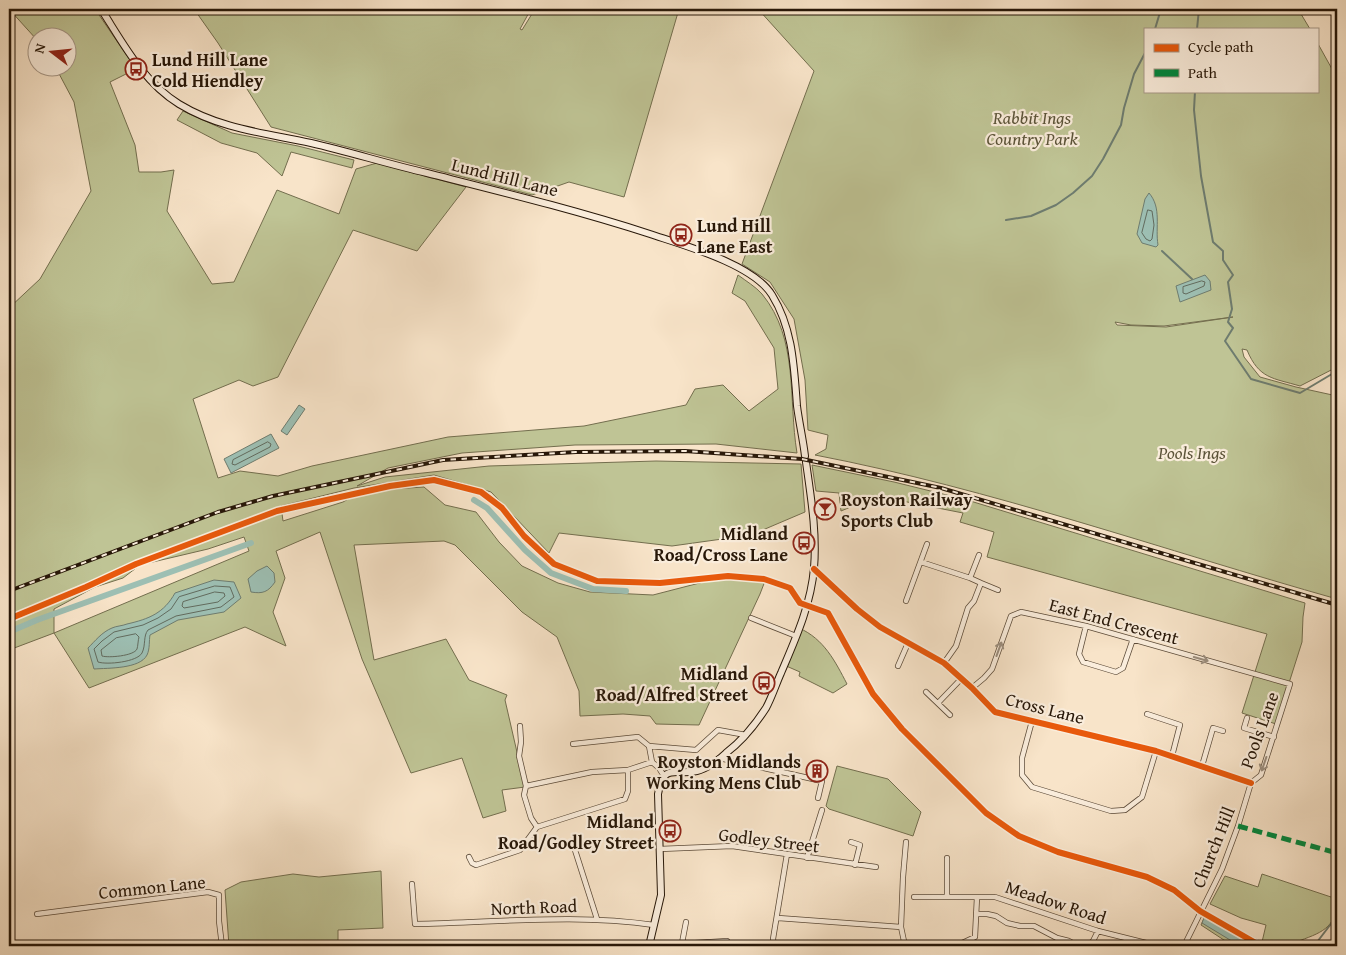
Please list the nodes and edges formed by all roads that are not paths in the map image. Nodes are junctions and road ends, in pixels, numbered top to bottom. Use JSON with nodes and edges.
{"nodes":[{"id":1,"x":101,"y":9,"type":"edge"},
{"id":2,"x":927,"y":544,"type":"dead end"},
{"id":3,"x":979,"y":556,"type":"dead end"},
{"id":4,"x":921,"y":562,"type":"junction"},
{"id":5,"x":814,"y":569,"type":"junction"},
{"id":6,"x":970,"y":578,"type":"junction"},
{"id":7,"x":981,"y":583,"type":"junction"},
{"id":8,"x":998,"y":590,"type":"dead end"},
{"id":9,"x":906,"y":601,"type":"dead end"},
{"id":10,"x":751,"y":618,"type":"dead end"},
{"id":11,"x":1086,"y":626,"type":"junction"},
{"id":12,"x":796,"y":636,"type":"junction"},
{"id":13,"x":1133,"y":639,"type":"junction"},
{"id":14,"x":908,"y":643,"type":"junction"},
{"id":15,"x":944,"y":663,"type":"junction"},
{"id":16,"x":898,"y":666,"type":"dead end"},
{"id":17,"x":961,"y":679,"type":"junction"},
{"id":18,"x":1290,"y":684,"type":"joint"},
{"id":19,"x":972,"y":688,"type":"junction"},
{"id":20,"x":926,"y":692,"type":"dead end"},
{"id":21,"x":938,"y":703,"type":"junction"},
{"id":22,"x":950,"y":714,"type":"dead end"},
{"id":23,"x":1146,"y":714,"type":"dead end"},
{"id":24,"x":1247,"y":718,"type":"dead end"},
{"id":25,"x":1032,"y":721,"type":"junction"},
{"id":26,"x":520,"y":726,"type":"dead end"},
{"id":27,"x":1224,"y":731,"type":"dead end"},
{"id":28,"x":746,"y":735,"type":"junction"},
{"id":29,"x":1274,"y":737,"type":"junction"},
{"id":30,"x":573,"y":744,"type":"dead end"},
{"id":31,"x":649,"y":746,"type":"junction"},
{"id":32,"x":1156,"y":751,"type":"junction"},
{"id":33,"x":1172,"y":756,"type":"junction"},
{"id":34,"x":719,"y":758,"type":"junction"},
{"id":35,"x":652,"y":762,"type":"junction"},
{"id":36,"x":1202,"y":766,"type":"junction"},
{"id":37,"x":628,"y":770,"type":"junction"},
{"id":38,"x":664,"y":776,"type":"junction"},
{"id":39,"x":1251,"y":783,"type":"junction"},
{"id":40,"x":526,"y":786,"type":"junction"},
{"id":41,"x":818,"y":798,"type":"dead end"},
{"id":42,"x":822,"y":810,"type":"dead end"},
{"id":43,"x":537,"y":827,"type":"junction"},
{"id":44,"x":851,"y":842,"type":"dead end"},
{"id":45,"x":906,"y":842,"type":"dead end"},
{"id":46,"x":860,"y":845,"type":"junction"},
{"id":47,"x":866,"y":846,"type":"dead end"},
{"id":48,"x":574,"y":847,"type":"dead end"},
{"id":49,"x":660,"y":849,"type":"junction"},
{"id":50,"x":787,"y":854,"type":"junction"},
{"id":51,"x":469,"y":856,"type":"dead end"},
{"id":52,"x":807,"y":858,"type":"junction"},
{"id":53,"x":947,"y":858,"type":"dead end"},
{"id":54,"x":855,"y":864,"type":"junction"},
{"id":55,"x":876,"y":867,"type":"dead end"},
{"id":56,"x":412,"y":884,"type":"dead end"},
{"id":57,"x":914,"y":897,"type":"dead end"},
{"id":58,"x":947,"y":897,"type":"junction"},
{"id":59,"x":977,"y":897,"type":"junction"},
{"id":60,"x":37,"y":914,"type":"dead end"},
{"id":61,"x":976,"y":914,"type":"junction"},
{"id":62,"x":778,"y":918,"type":"junction"},
{"id":63,"x":597,"y":919,"type":"junction"},
{"id":64,"x":686,"y":922,"type":"dead end"},
{"id":65,"x":654,"y":924,"type":"junction"},
{"id":66,"x":901,"y":927,"type":"junction"},
{"id":67,"x":1098,"y":931,"type":"junction"},
{"id":68,"x":727,"y":941,"type":"dead end"},
{"id":69,"x":1093,"y":941,"type":"junction"},
{"id":70,"x":682,"y":943,"type":"junction"},
{"id":71,"x":650,"y":945,"type":"edge"},
{"id":72,"x":222,"y":946,"type":"edge"},
{"id":73,"x":774,"y":946,"type":"edge"},
{"id":74,"x":905,"y":946,"type":"edge"},
{"id":75,"x":1078,"y":946,"type":"edge"},
{"id":76,"x":1087,"y":946,"type":"edge"},
{"id":77,"x":1102,"y":946,"type":"edge"},
{"id":78,"x":1158,"y":946,"type":"edge"},
{"id":79,"x":1184,"y":946,"type":"edge"}],
"edges":[{"from":1,"to":5,"type":"main road","name":"Lund Hill Lane"},
{"from":2,"to":4,"type":"street"},
{"from":3,"to":6,"type":"street"},
{"from":4,"to":6,"type":"street"},
{"from":4,"to":9,"type":"street"},
{"from":5,"to":12,"type":"main road","name":"Lund Hill Lane"},
{"from":5,"to":14,"type":"street","name":"Cross Lane"},
{"from":6,"to":7,"type":"street"},
{"from":7,"to":8,"type":"street"},
{"from":7,"to":15,"type":"street"},
{"from":10,"to":12,"type":"street"},
{"from":11,"to":13,"type":"street","name":"East End Crescent"},
{"from":11,"to":13,"type":"street"},
{"from":19,"to":11,"type":"street","name":"East End Crescent","one_way":true},
{"from":12,"to":28,"type":"main road","name":"Lund Hill Lane"},
{"from":13,"to":18,"type":"street","name":"East End Crescent","one_way":true},
{"from":14,"to":15,"type":"street","name":"Cross Lane"},
{"from":14,"to":16,"type":"street"},
{"from":15,"to":17,"type":"street","name":"Cross Lane"},
{"from":17,"to":19,"type":"street","name":"Cross Lane"},
{"from":17,"to":21,"type":"street"},
{"from":18,"to":29,"type":"street","name":"Pools Lane"},
{"from":19,"to":25,"type":"street","name":"Cross Lane"},
{"from":20,"to":21,"type":"street"},
{"from":21,"to":22,"type":"street"},
{"from":23,"to":33,"type":"street"},
{"from":24,"to":29,"type":"street"},
{"from":25,"to":32,"type":"street","name":"Cross Lane"},
{"from":25,"to":32,"type":"street"},
{"from":26,"to":40,"type":"street"},
{"from":27,"to":36,"type":"street"},
{"from":28,"to":31,"type":"street"},
{"from":28,"to":34,"type":"main road","name":"Lund Hill Lane"},
{"from":29,"to":39,"type":"street","name":"Pools Lane","one_way":true},
{"from":30,"to":31,"type":"street"},
{"from":31,"to":35,"type":"street"},
{"from":32,"to":33,"type":"street","name":"Cross Lane"},
{"from":33,"to":36,"type":"street","name":"Cross Lane"},
{"from":34,"to":38,"type":"main road","name":"Lund Hill Lane"},
{"from":34,"to":41,"type":"street"},
{"from":35,"to":37,"type":"street"},
{"from":35,"to":38,"type":"street"},
{"from":36,"to":39,"type":"street","name":"Cross Lane"},
{"from":37,"to":40,"type":"street"},
{"from":37,"to":43,"type":"street"},
{"from":38,"to":49,"type":"main road"},
{"from":39,"to":79,"type":"street","name":"Church Hill"},
{"from":40,"to":43,"type":"street"},
{"from":42,"to":52,"type":"street"},
{"from":43,"to":51,"type":"street"},
{"from":44,"to":46,"type":"street"},
{"from":45,"to":66,"type":"street"},
{"from":46,"to":47,"type":"street"},
{"from":46,"to":54,"type":"street"},
{"from":48,"to":63,"type":"street"},
{"from":49,"to":50,"type":"street","name":"Godley Street"},
{"from":49,"to":65,"type":"main road"},
{"from":50,"to":52,"type":"street","name":"Godley Street"},
{"from":50,"to":62,"type":"street"},
{"from":52,"to":54,"type":"street","name":"Godley Street"},
{"from":53,"to":58,"type":"street"},
{"from":54,"to":55,"type":"street","name":"Godley Street"},
{"from":56,"to":63,"type":"street","name":"North Road"},
{"from":57,"to":58,"type":"street","name":"Meadow Road"},
{"from":58,"to":59,"type":"street","name":"Meadow Road"},
{"from":59,"to":61,"type":"street"},
{"from":59,"to":67,"type":"street","name":"Meadow Road"},
{"from":60,"to":72,"type":"street","name":"Common Lane"},
{"from":61,"to":74,"type":"street"},
{"from":61,"to":75,"type":"street"},
{"from":62,"to":66,"type":"street"},
{"from":62,"to":73,"type":"street"},
{"from":63,"to":65,"type":"street","name":"North Road"},
{"from":64,"to":70,"type":"street"},
{"from":65,"to":71,"type":"main road"},
{"from":66,"to":74,"type":"street"},
{"from":67,"to":69,"type":"street"},
{"from":67,"to":78,"type":"street","name":"Meadow Road"},
{"from":68,"to":70,"type":"street"},
{"from":69,"to":76,"type":"street"},
{"from":69,"to":77,"type":"street"},
{"from":70,"to":71,"type":"street"}]}
